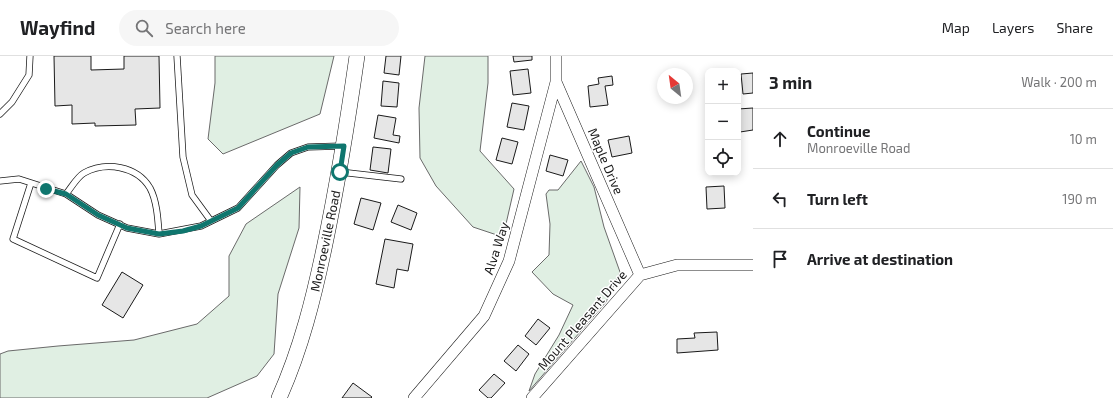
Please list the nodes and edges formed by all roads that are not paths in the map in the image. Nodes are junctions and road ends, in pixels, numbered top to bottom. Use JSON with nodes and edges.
{"nodes":[{"id":1,"x":30,"y":56,"type":"edge"},
{"id":2,"x":177,"y":56,"type":"edge"},
{"id":3,"x":357,"y":56,"type":"edge"},
{"id":4,"x":556,"y":56,"type":"edge"},
{"id":5,"x":556,"y":82,"type":"junction"},
{"id":6,"x":0,"y":114,"type":"edge"},
{"id":7,"x":344,"y":146,"type":"junction"},
{"id":8,"x":340,"y":172,"type":"junction"},
{"id":9,"x":401,"y":179,"type":"dead end"},
{"id":10,"x":0,"y":181,"type":"edge"},
{"id":11,"x":31,"y":183,"type":"junction"},
{"id":12,"x":66,"y":194,"type":"junction"},
{"id":13,"x":211,"y":222,"type":"junction"},
{"id":14,"x":120,"y":224,"type":"junction"},
{"id":15,"x":159,"y":234,"type":"junction"},
{"id":16,"x":753,"y":265,"type":"edge"},
{"id":17,"x":640,"y":275,"type":"junction"},
{"id":18,"x":279,"y":398,"type":"edge"},
{"id":19,"x":414,"y":398,"type":"edge"},
{"id":20,"x":532,"y":398,"type":"edge"}],
"edges":[{"from":1,"to":6,"type":"lane"},
{"from":2,"to":13,"type":"lane"},
{"from":3,"to":7,"type":"main road","name":"Monroeville Road"},
{"from":4,"to":5,"type":"street","name":"Maple Drive"},
{"from":5,"to":17,"type":"street","name":"Maple Drive"},
{"from":5,"to":19,"type":"street","name":"Alva Way"},
{"from":7,"to":8,"type":"main road","name":"Monroeville Road"},
{"from":7,"to":13,"type":"lane"},
{"from":8,"to":9,"type":"lane"},
{"from":8,"to":18,"type":"main road","name":"Monroeville Road"},
{"from":10,"to":11,"type":"lane"},
{"from":11,"to":12,"type":"lane"},
{"from":11,"to":14,"type":"lane"},
{"from":12,"to":14,"type":"lane"},
{"from":12,"to":15,"type":"lane"},
{"from":13,"to":15,"type":"lane"},
{"from":14,"to":15,"type":"lane"},
{"from":16,"to":17,"type":"street","name":"Mount Pleasant Drive"},
{"from":17,"to":20,"type":"street","name":"Mount Pleasant Drive"}]}
